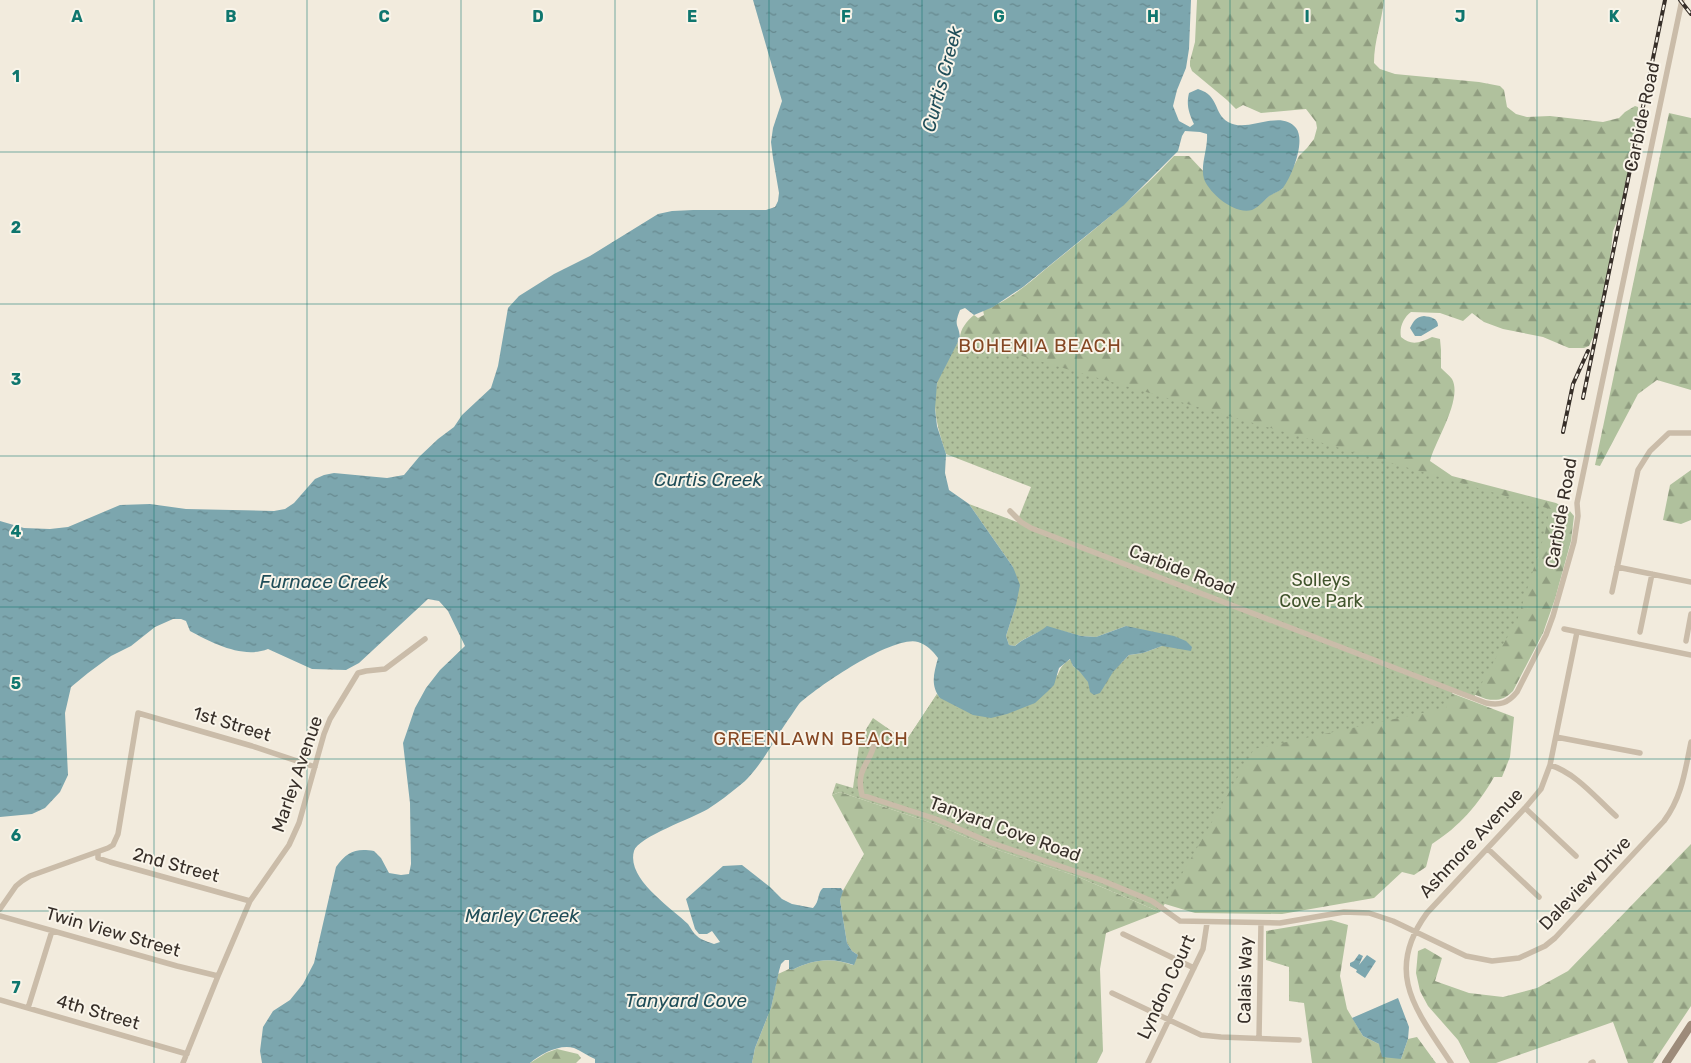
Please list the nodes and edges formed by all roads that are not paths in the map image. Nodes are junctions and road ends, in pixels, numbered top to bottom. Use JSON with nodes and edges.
{"nodes":[{"id":1,"x":1682,"y":0,"type":"edge"},
{"id":2,"x":1691,"y":433,"type":"edge"},
{"id":3,"x":1010,"y":511,"type":"dead end"},
{"id":4,"x":1617,"y":567,"type":"junction"},
{"id":5,"x":1652,"y":574,"type":"junction"},
{"id":6,"x":1691,"y":582,"type":"edge"},
{"id":7,"x":1612,"y":592,"type":"dead end"},
{"id":8,"x":1691,"y":614,"type":"edge"},
{"id":9,"x":1564,"y":629,"type":"dead end"},
{"id":10,"x":1577,"y":632,"type":"junction"},
{"id":11,"x":1640,"y":632,"type":"dead end"},
{"id":12,"x":426,"y":639,"type":"dead end"},
{"id":13,"x":1686,"y":640,"type":"dead end"},
{"id":14,"x":1691,"y":654,"type":"edge"},
{"id":15,"x":1556,"y":737,"type":"junction"},
{"id":16,"x":875,"y":741,"type":"dead end"},
{"id":17,"x":1691,"y":742,"type":"edge"},
{"id":18,"x":1640,"y":753,"type":"dead end"},
{"id":19,"x":1550,"y":766,"type":"junction"},
{"id":20,"x":315,"y":767,"type":"junction"},
{"id":21,"x":1525,"y":808,"type":"junction"},
{"id":22,"x":1616,"y":816,"type":"dead end"},
{"id":23,"x":1488,"y":849,"type":"junction"},
{"id":24,"x":98,"y":853,"type":"junction"},
{"id":25,"x":1576,"y":856,"type":"dead end"},
{"id":26,"x":1539,"y":897,"type":"dead end"},
{"id":27,"x":250,"y":901,"type":"junction"},
{"id":28,"x":0,"y":909,"type":"edge"},
{"id":29,"x":0,"y":916,"type":"edge"},
{"id":30,"x":1186,"y":922,"type":"joint"},
{"id":31,"x":1207,"y":923,"type":"junction"},
{"id":32,"x":1261,"y":923,"type":"junction"},
{"id":33,"x":52,"y":931,"type":"junction"},
{"id":34,"x":1414,"y":932,"type":"junction"},
{"id":35,"x":1123,"y":934,"type":"dead end"},
{"id":36,"x":1194,"y":968,"type":"junction"},
{"id":37,"x":218,"y":976,"type":"junction"},
{"id":38,"x":1112,"y":993,"type":"dead end"},
{"id":39,"x":0,"y":1000,"type":"edge"},
{"id":40,"x":28,"y":1008,"type":"junction"},
{"id":41,"x":1168,"y":1020,"type":"junction"},
{"id":42,"x":1691,"y":1025,"type":"edge"},
{"id":43,"x":1259,"y":1038,"type":"junction"},
{"id":44,"x":1300,"y":1040,"type":"dead end"},
{"id":45,"x":187,"y":1054,"type":"junction"},
{"id":46,"x":183,"y":1063,"type":"edge"},
{"id":47,"x":1148,"y":1063,"type":"edge"},
{"id":48,"x":1451,"y":1063,"type":"edge"},
{"id":49,"x":1666,"y":1063,"type":"edge"}],
"edges":[{"from":1,"to":3,"type":"street","name":"Carbide Road"},
{"from":2,"to":4,"type":"street"},
{"from":4,"to":5,"type":"street"},
{"from":4,"to":7,"type":"street"},
{"from":5,"to":6,"type":"street"},
{"from":5,"to":11,"type":"street"},
{"from":8,"to":13,"type":"street"},
{"from":9,"to":10,"type":"street"},
{"from":10,"to":14,"type":"street"},
{"from":10,"to":15,"type":"street","name":"Ashmore Avenue"},
{"from":12,"to":20,"type":"street","name":"Marley Avenue"},
{"from":15,"to":18,"type":"street"},
{"from":15,"to":19,"type":"street","name":"Ashmore Avenue"},
{"from":16,"to":30,"type":"street","name":"Tanyard Cove Road"},
{"from":17,"to":34,"type":"street","name":"Daleview Drive"},
{"from":19,"to":21,"type":"street","name":"Ashmore Avenue"},
{"from":19,"to":22,"type":"street"},
{"from":20,"to":24,"type":"street","name":"1st Street"},
{"from":20,"to":27,"type":"street","name":"Marley Avenue"},
{"from":21,"to":23,"type":"street","name":"Ashmore Avenue"},
{"from":21,"to":25,"type":"street"},
{"from":23,"to":26,"type":"street"},
{"from":23,"to":34,"type":"street","name":"Ashmore Avenue"},
{"from":24,"to":27,"type":"street","name":"2nd Street"},
{"from":24,"to":28,"type":"street"},
{"from":27,"to":37,"type":"street","name":"Marley Avenue"},
{"from":29,"to":33,"type":"street","name":"Twin View Street"},
{"from":30,"to":31,"type":"street","name":"Daleview Drive"},
{"from":31,"to":32,"type":"street","name":"Daleview Drive"},
{"from":31,"to":36,"type":"street","name":"Lyndon Court"},
{"from":32,"to":34,"type":"street","name":"Daleview Drive"},
{"from":32,"to":43,"type":"street","name":"Calais Way"},
{"from":33,"to":37,"type":"street","name":"Twin View Street"},
{"from":33,"to":40,"type":"street"},
{"from":34,"to":48,"type":"street","name":"Ashmore Avenue"},
{"from":35,"to":36,"type":"street"},
{"from":36,"to":41,"type":"street","name":"Lyndon Court"},
{"from":37,"to":45,"type":"street","name":"Marley Avenue"},
{"from":38,"to":41,"type":"street"},
{"from":39,"to":40,"type":"street","name":"4th Street"},
{"from":40,"to":45,"type":"street","name":"4th Street"},
{"from":41,"to":43,"type":"street"},
{"from":41,"to":47,"type":"street","name":"Lyndon Court"},
{"from":42,"to":49,"type":"main road"},
{"from":43,"to":44,"type":"street"},
{"from":45,"to":46,"type":"street","name":"Marley Avenue"}]}
